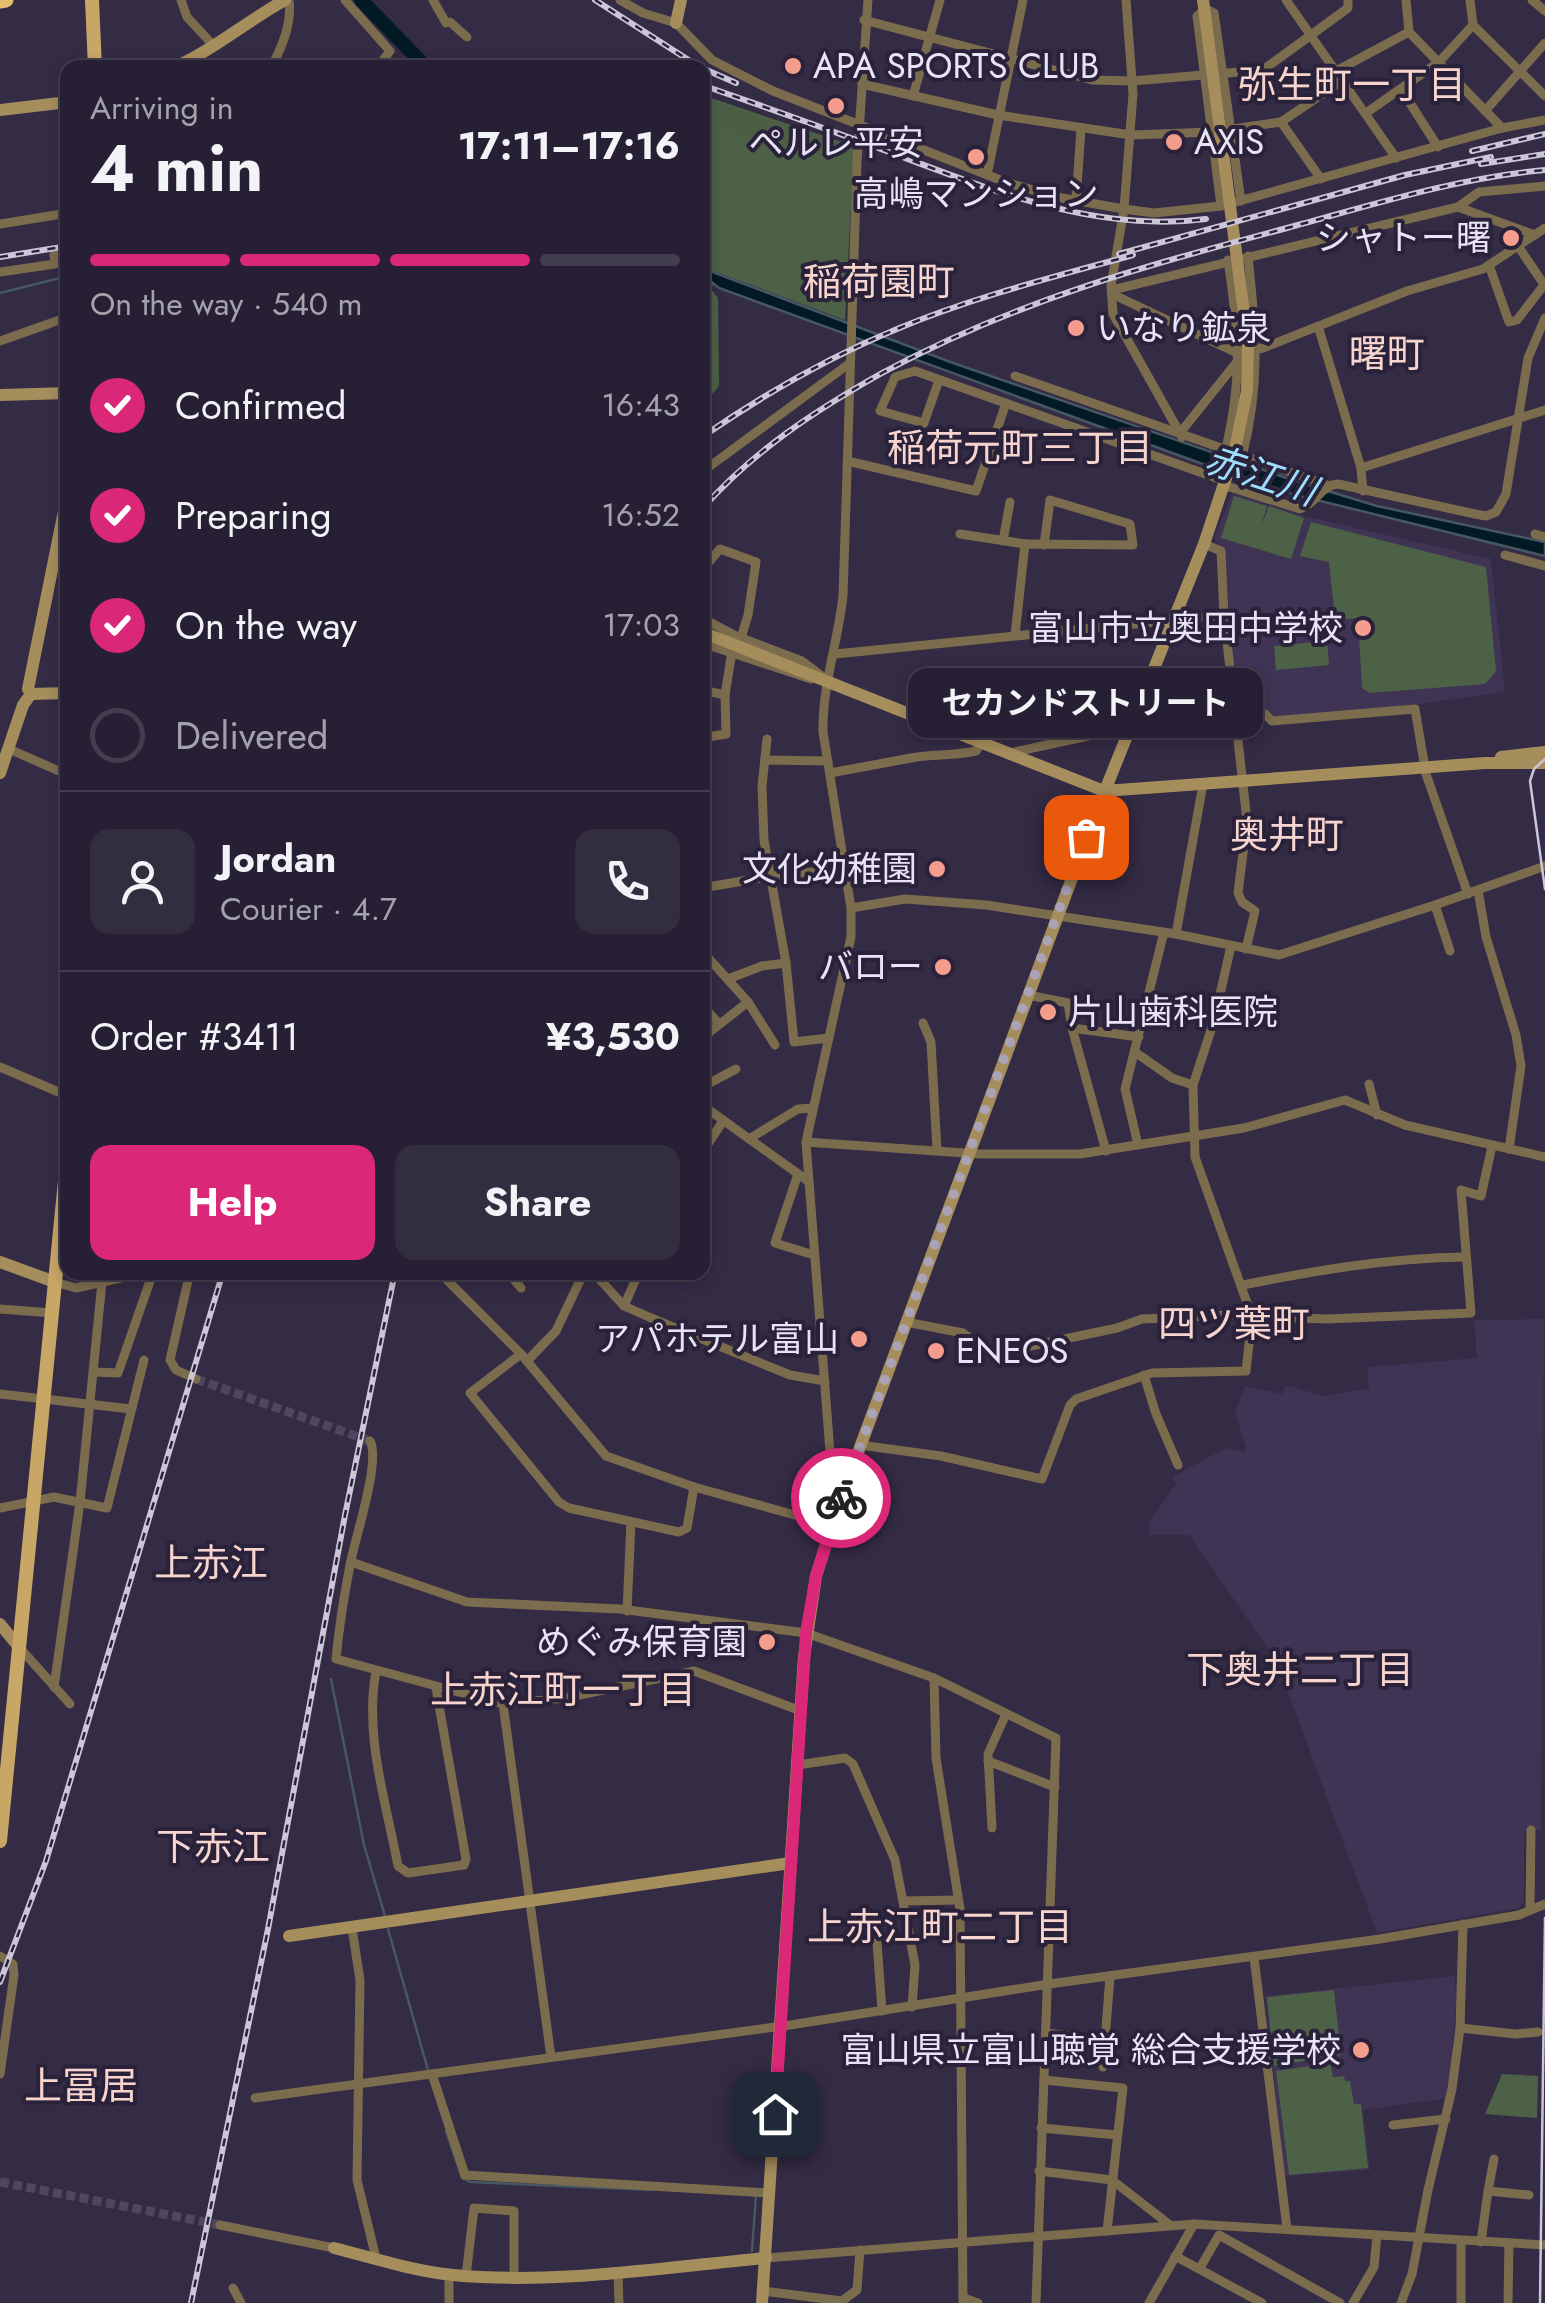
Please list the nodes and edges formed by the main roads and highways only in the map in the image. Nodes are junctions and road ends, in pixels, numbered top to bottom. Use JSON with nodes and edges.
{"nodes":[{"id":1,"x":92,"y":0,"type":"edge"},
{"id":2,"x":287,"y":0,"type":"edge"},
{"id":3,"x":681,"y":0,"type":"edge"},
{"id":4,"x":1205,"y":4,"type":"edge"},
{"id":5,"x":676,"y":23,"type":"road end"},
{"id":6,"x":95,"y":60,"type":"edge"},
{"id":7,"x":186,"y":60,"type":"edge"},
{"id":8,"x":60,"y":103,"type":"edge"},
{"id":9,"x":0,"y":110,"type":"edge"},
{"id":10,"x":60,"y":393,"type":"edge"},
{"id":11,"x":0,"y":395,"type":"edge"},
{"id":12,"x":60,"y":529,"type":"edge"},
{"id":13,"x":710,"y":635,"type":"edge"},
{"id":14,"x":60,"y":693,"type":"edge"},
{"id":15,"x":31,"y":694,"type":"junction"},
{"id":16,"x":1545,"y":752,"type":"edge"},
{"id":17,"x":1485,"y":763,"type":"junction"},
{"id":18,"x":1545,"y":763,"type":"edge"},
{"id":19,"x":0,"y":773,"type":"edge"},
{"id":20,"x":1104,"y":791,"type":"junction"},
{"id":21,"x":60,"y":1225,"type":"edge"},
{"id":22,"x":0,"y":1262,"type":"edge"},
{"id":23,"x":54,"y":1282,"type":"junction"},
{"id":24,"x":0,"y":1624,"type":"edge"},
{"id":25,"x":19,"y":1647,"type":"junction"},
{"id":26,"x":0,"y":1841,"type":"edge"},
{"id":27,"x":790,"y":1863,"type":"junction"},
{"id":28,"x":288,"y":1936,"type":"dead end"},
{"id":29,"x":334,"y":2248,"type":"road end"},
{"id":30,"x":766,"y":2258,"type":"junction"},
{"id":31,"x":762,"y":2297,"type":"edge"}],
"edges":[{"from":1,"to":6,"type":"main road"},
{"from":2,"to":7,"type":"main road"},
{"from":3,"to":5,"type":"main road"},
{"from":4,"to":20,"type":"main road"},
{"from":8,"to":9,"type":"main road"},
{"from":10,"to":11,"type":"main road"},
{"from":12,"to":15,"type":"main road"},
{"from":13,"to":20,"type":"main road"},
{"from":14,"to":15,"type":"main road"},
{"from":15,"to":19,"type":"main road"},
{"from":16,"to":17,"type":"main road"},
{"from":17,"to":18,"type":"main road"},
{"from":17,"to":20,"type":"main road"},
{"from":20,"to":27,"type":"main road"},
{"from":21,"to":23,"type":"main road"},
{"from":22,"to":23,"type":"main road"},
{"from":23,"to":25,"type":"main road"},
{"from":24,"to":25,"type":"main road"},
{"from":25,"to":26,"type":"main road"},
{"from":27,"to":28,"type":"main road"},
{"from":27,"to":30,"type":"main road"},
{"from":29,"to":30,"type":"main road"},
{"from":30,"to":31,"type":"main road"}]}
